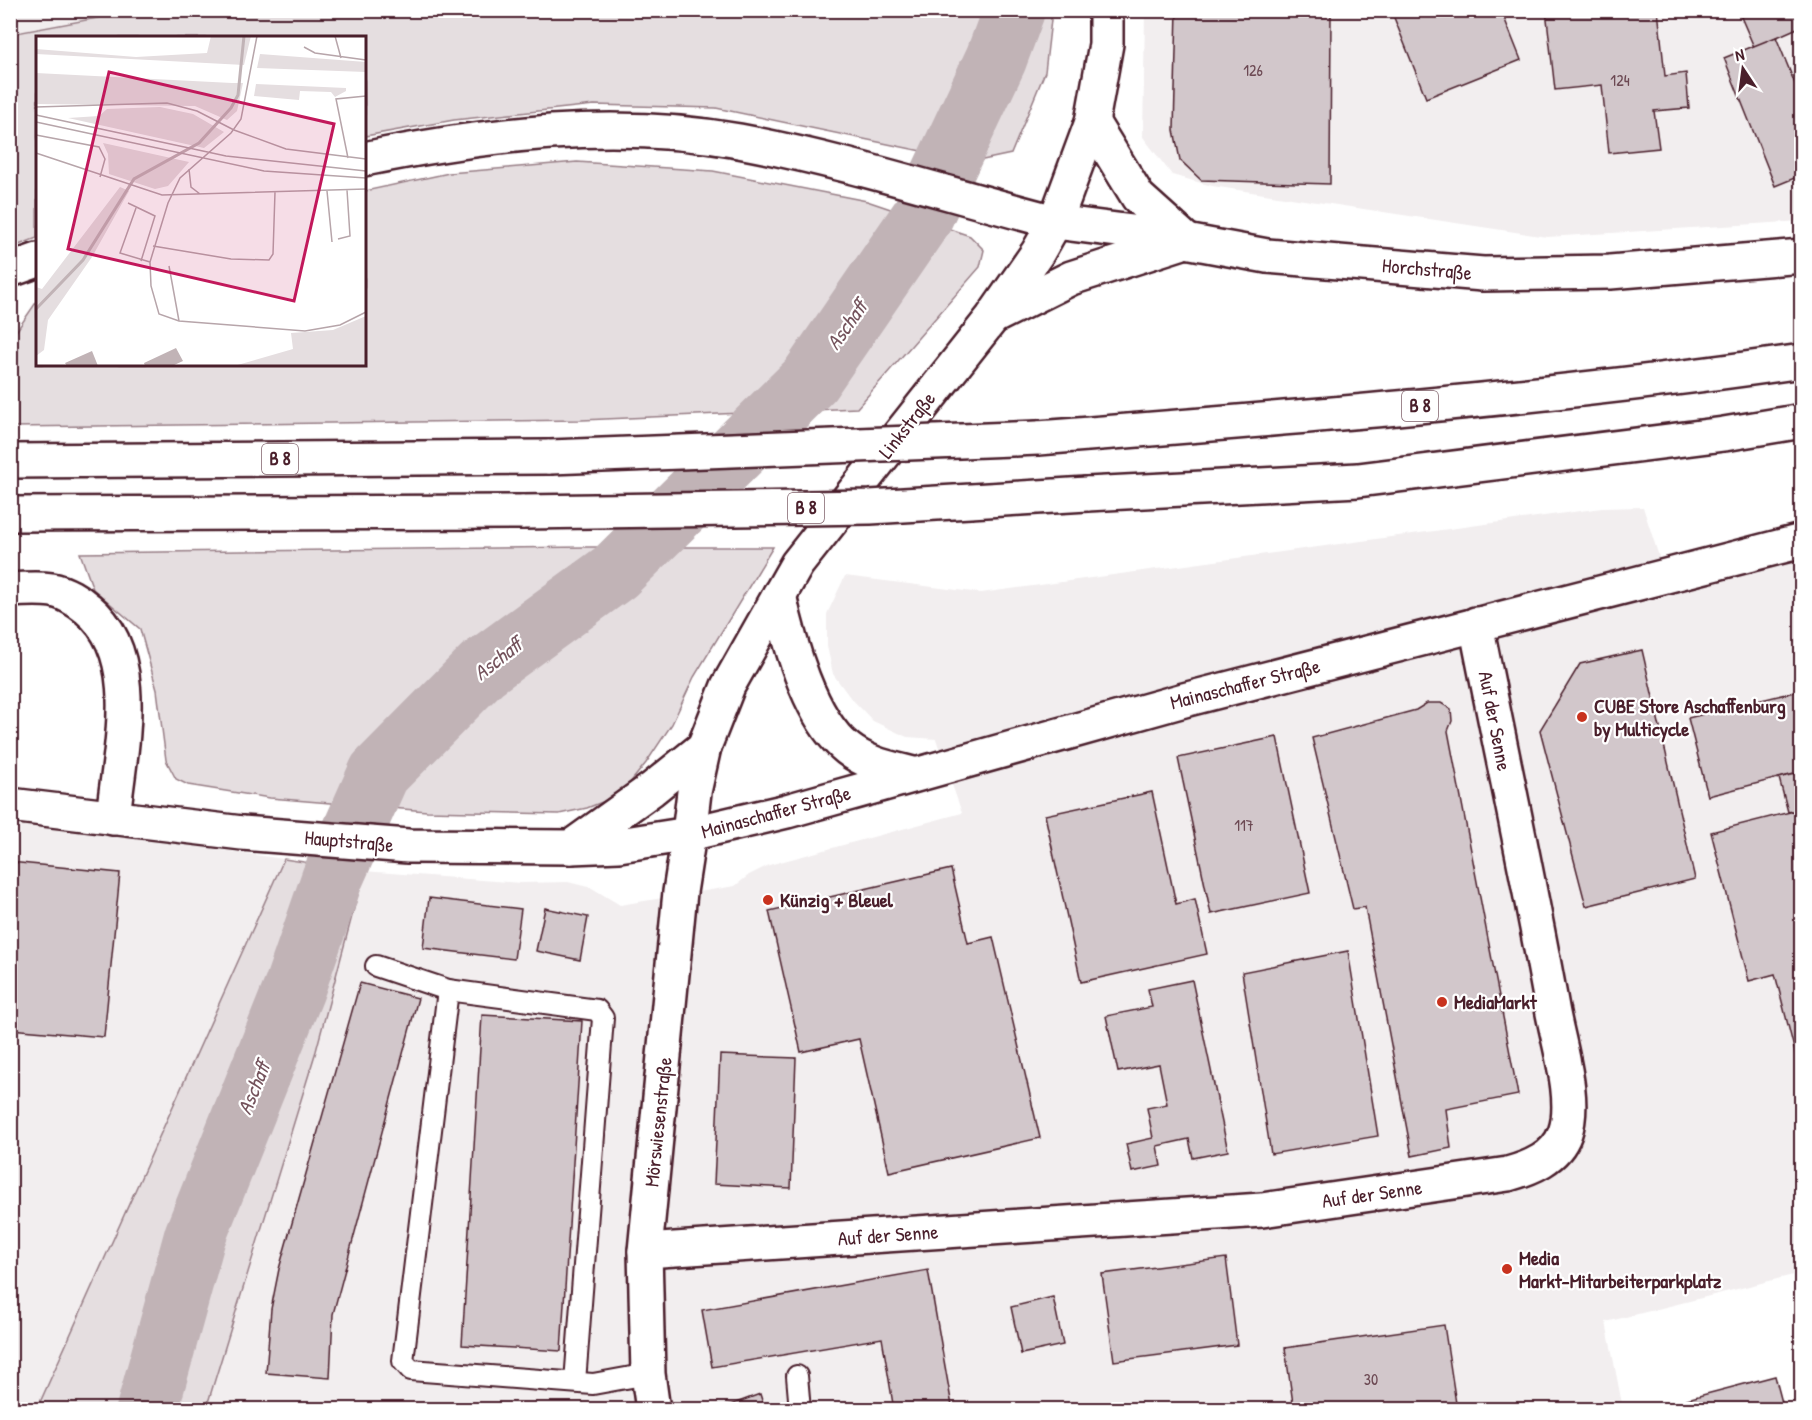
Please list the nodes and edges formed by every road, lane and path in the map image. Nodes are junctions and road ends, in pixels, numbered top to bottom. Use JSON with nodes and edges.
{"nodes":[{"id":1,"x":1106,"y":10,"type":"edge"},
{"id":2,"x":1092,"y":122,"type":"junction"},
{"id":3,"x":366,"y":159,"type":"edge"},
{"id":4,"x":1055,"y":222,"type":"junction"},
{"id":5,"x":1187,"y":241,"type":"junction"},
{"id":6,"x":1802,"y":256,"type":"edge"},
{"id":7,"x":36,"y":261,"type":"edge"},
{"id":8,"x":10,"y":270,"type":"edge"},
{"id":9,"x":992,"y":318,"type":"junction"},
{"id":10,"x":1802,"y":361,"type":"edge"},
{"id":11,"x":1802,"y":421,"type":"edge"},
{"id":12,"x":10,"y":461,"type":"edge"},
{"id":13,"x":10,"y":514,"type":"edge"},
{"id":14,"x":1802,"y":541,"type":"edge"},
{"id":15,"x":10,"y":590,"type":"edge"},
{"id":16,"x":779,"y":595,"type":"junction"},
{"id":17,"x":1476,"y":624,"type":"junction"},
{"id":18,"x":704,"y":747,"type":"junction"},
{"id":19,"x":913,"y":774,"type":"junction"},
{"id":20,"x":10,"y":805,"type":"edge"},
{"id":21,"x":113,"y":818,"type":"junction"},
{"id":22,"x":689,"y":834,"type":"junction"},
{"id":23,"x":571,"y":847,"type":"junction"},
{"id":24,"x":376,"y":966,"type":"dead end"},
{"id":25,"x":448,"y":990,"type":"junction"},
{"id":26,"x":645,"y":1251,"type":"junction"},
{"id":27,"x":648,"y":1374,"type":"junction"},
{"id":28,"x":797,"y":1376,"type":"dead end"},
{"id":29,"x":575,"y":1382,"type":"junction"},
{"id":30,"x":653,"y":1410,"type":"edge"},
{"id":31,"x":800,"y":1410,"type":"edge"}],
"edges":[{"from":1,"to":2,"type":"main road","name":"Linkstraße"},
{"from":2,"to":4,"type":"main road","name":"Linkstraße"},
{"from":2,"to":5,"type":"main road"},
{"from":3,"to":4,"type":"main road","name":"Horchstraße"},
{"from":4,"to":5,"type":"main road","name":"Horchstraße"},
{"from":4,"to":9,"type":"main road","name":"Linkstraße"},
{"from":5,"to":6,"type":"main road","name":"Horchstraße"},
{"from":5,"to":9,"type":"main road"},
{"from":7,"to":8,"type":"main road"},
{"from":9,"to":16,"type":"main road","name":"Linkstraße"},
{"from":10,"to":12,"type":"main road","number":"B 8","bridge":true},
{"from":11,"to":13,"type":"main road","number":"B 8","bridge":true},
{"from":14,"to":17,"type":"main road","name":"Mainaschaffer Straße"},
{"from":15,"to":21,"type":"main road"},
{"from":16,"to":18,"type":"main road","name":"Linkstraße"},
{"from":16,"to":19,"type":"main road"},
{"from":17,"to":19,"type":"main road","name":"Mainaschaffer Straße"},
{"from":17,"to":26,"type":"main road","name":"Auf der Senne"},
{"from":18,"to":22,"type":"main road","name":"Linkstraße"},
{"from":18,"to":23,"type":"main road"},
{"from":19,"to":22,"type":"main road","name":"Mainaschaffer Straße"},
{"from":20,"to":21,"type":"main road","name":"Hauptstraße"},
{"from":21,"to":23,"type":"main road","name":"Hauptstraße"},
{"from":22,"to":23,"type":"main road","name":"Hauptstraße"},
{"from":22,"to":26,"type":"main road","name":"Mörswiesenstraße"},
{"from":24,"to":25,"type":"lane"},
{"from":25,"to":29,"type":"lane"},
{"from":25,"to":29,"type":"lane"},
{"from":26,"to":27,"type":"main road","name":"Mörswiesenstraße"},
{"from":27,"to":29,"type":"lane"},
{"from":27,"to":30,"type":"main road","name":"Mörswiesenstraße"},
{"from":28,"to":31,"type":"lane"}]}
